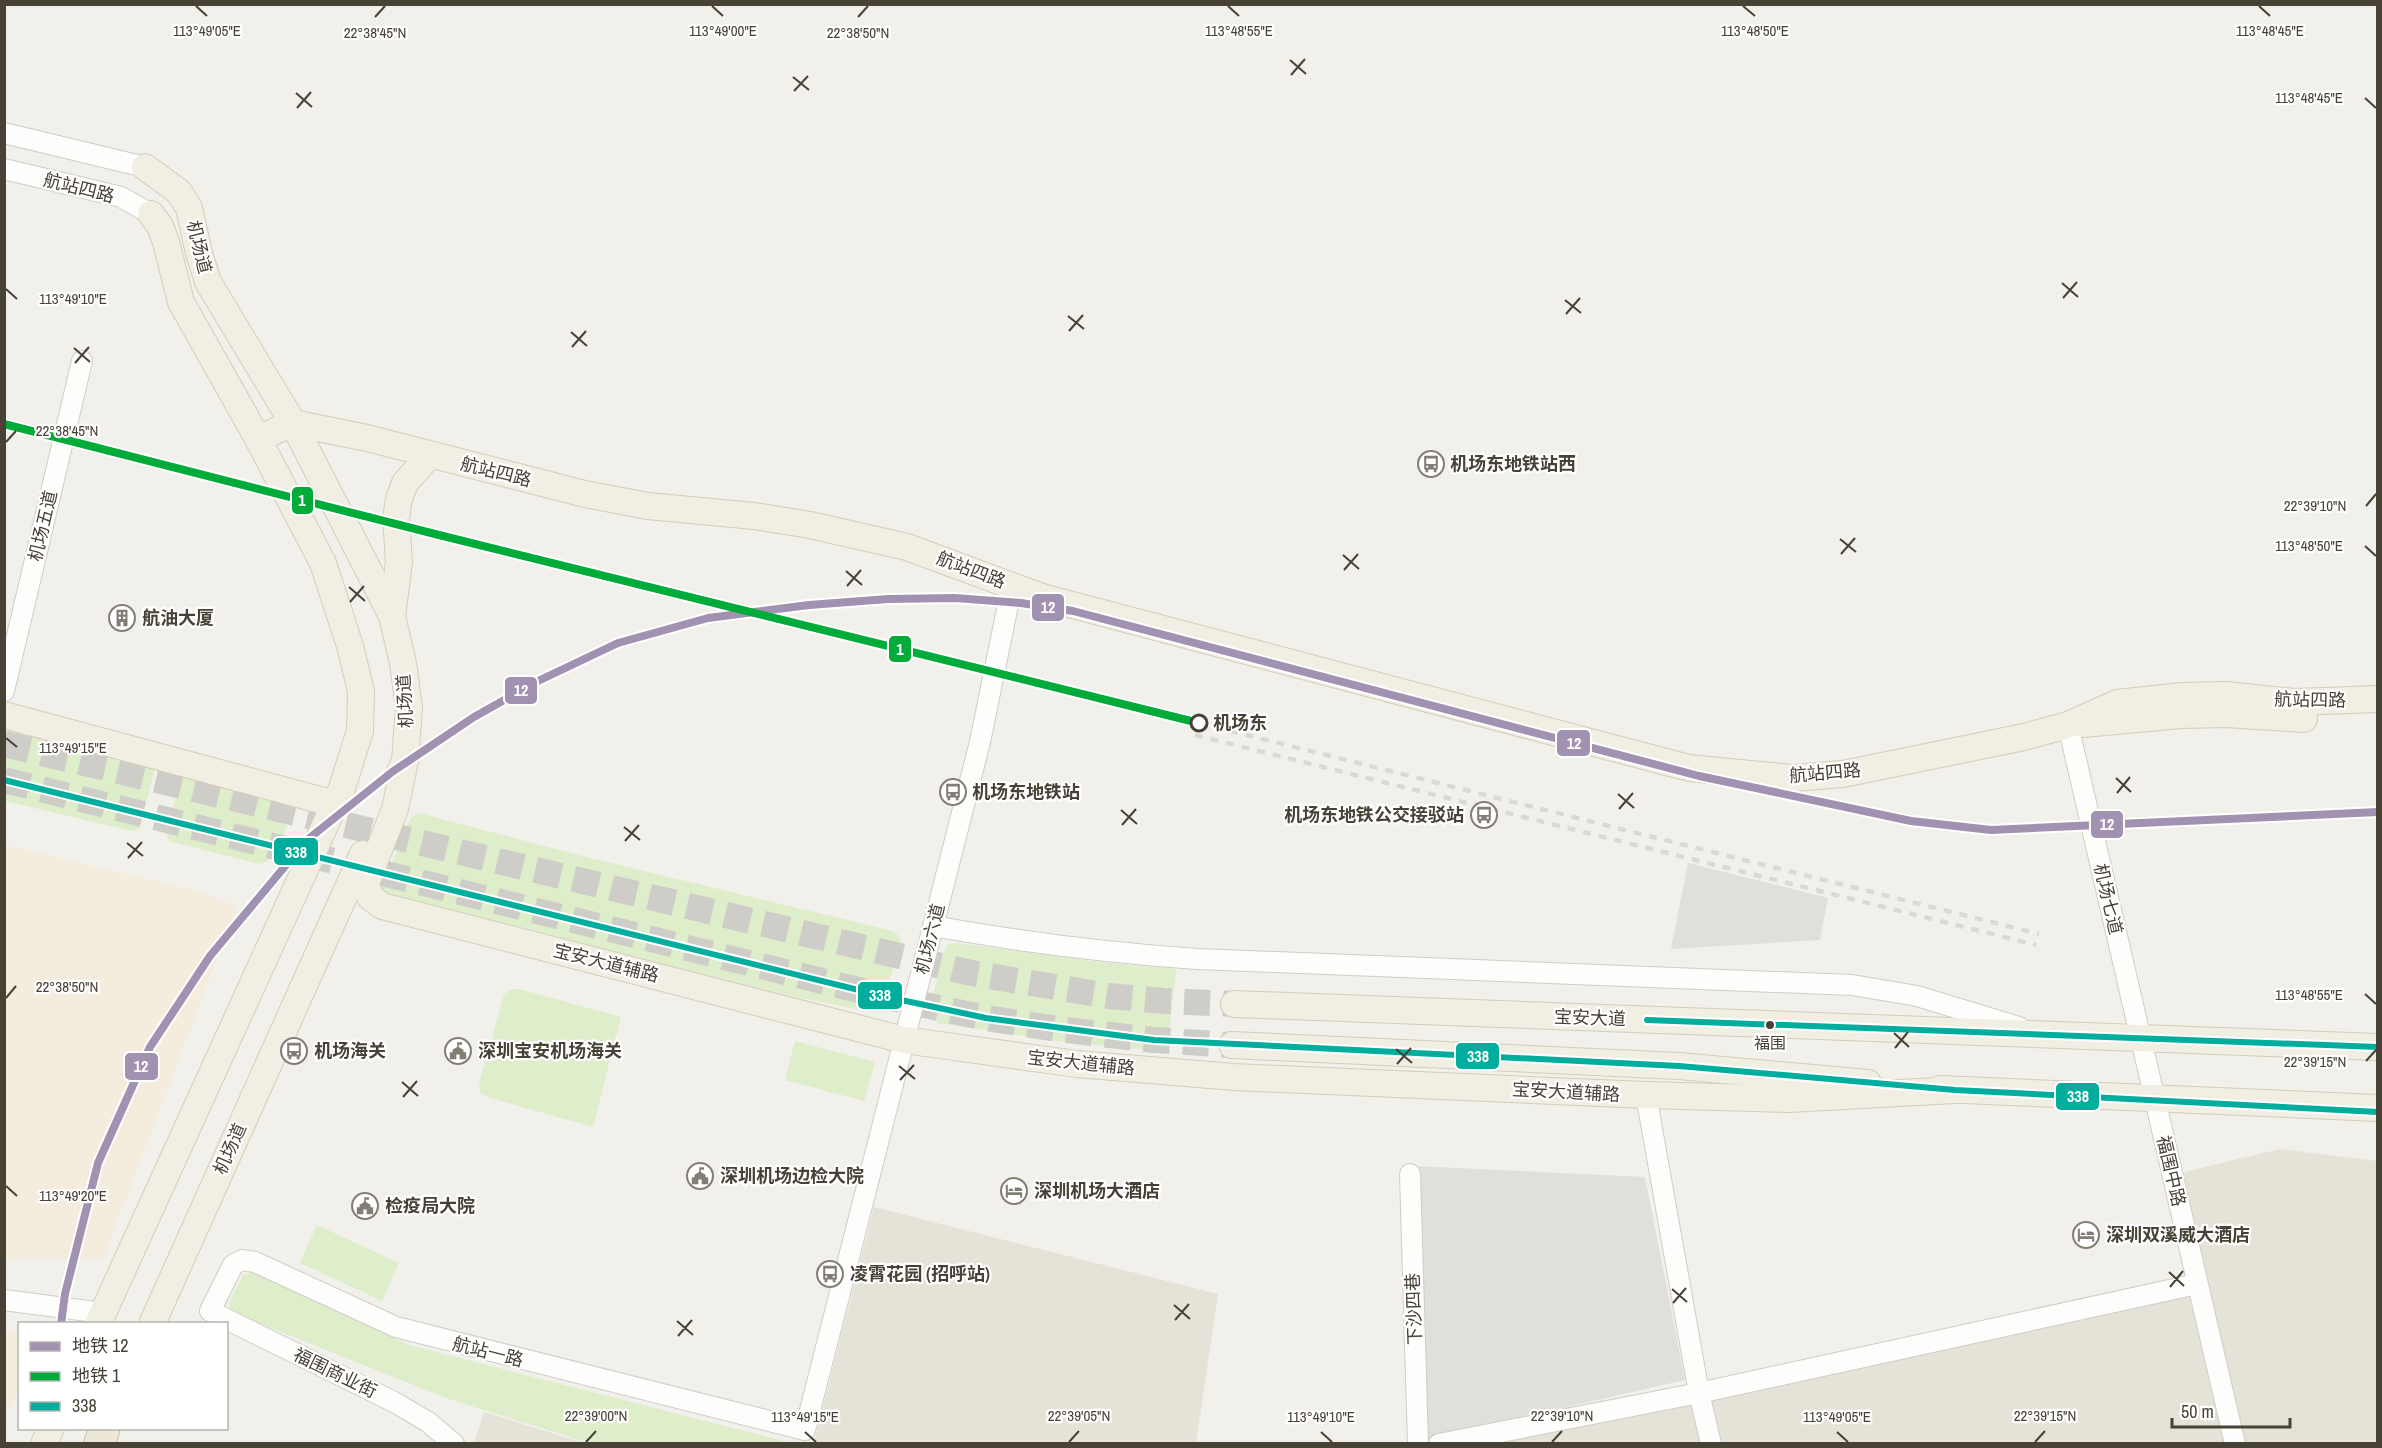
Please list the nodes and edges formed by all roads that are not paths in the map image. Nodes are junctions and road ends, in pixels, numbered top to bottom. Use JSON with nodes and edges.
{"nodes":[{"id":1,"x":4,"y":133,"type":"edge"},
{"id":2,"x":145,"y":167,"type":"joint"},
{"id":3,"x":4,"y":169,"type":"edge"},
{"id":4,"x":151,"y":214,"type":"joint"},
{"id":5,"x":82,"y":361,"type":"dead end"},
{"id":6,"x":293,"y":423,"type":"junction"},
{"id":7,"x":258,"y":439,"type":"junction"},
{"id":8,"x":429,"y":456,"type":"junction"},
{"id":9,"x":1012,"y":585,"type":"junction"},
{"id":10,"x":392,"y":616,"type":"junction"},
{"id":11,"x":4,"y":691,"type":"edge"},
{"id":12,"x":2378,"y":699,"type":"edge"},
{"id":13,"x":4,"y":715,"type":"edge"},
{"id":14,"x":2378,"y":717,"type":"edge"},
{"id":15,"x":2068,"y":725,"type":"junction"},
{"id":16,"x":405,"y":761,"type":"junction"},
{"id":17,"x":335,"y":804,"type":"junction"},
{"id":18,"x":933,"y":926,"type":"junction"},
{"id":19,"x":1234,"y":1004,"type":"tunnel mouth"},
{"id":20,"x":2053,"y":1036,"type":"junction"},
{"id":21,"x":2139,"y":1038,"type":"junction"},
{"id":22,"x":904,"y":1040,"type":"junction"},
{"id":23,"x":1232,"y":1045,"type":"tunnel mouth"},
{"id":24,"x":2378,"y":1047,"type":"edge"},
{"id":25,"x":1955,"y":1090,"type":"junction"},
{"id":26,"x":1646,"y":1095,"type":"junction"},
{"id":27,"x":2154,"y":1100,"type":"junction"},
{"id":28,"x":2369,"y":1110,"type":"edge"},
{"id":29,"x":1410,"y":1174,"type":"dead end"},
{"id":30,"x":2197,"y":1284,"type":"junction"},
{"id":31,"x":4,"y":1300,"type":"edge"},
{"id":32,"x":210,"y":1311,"type":"joint"},
{"id":33,"x":101,"y":1318,"type":"edge"},
{"id":34,"x":152,"y":1322,"type":"edge"},
{"id":35,"x":1699,"y":1393,"type":"junction"},
{"id":36,"x":805,"y":1430,"type":"joint"},
{"id":37,"x":454,"y":1443,"type":"edge"},
{"id":38,"x":1418,"y":1443,"type":"edge"},
{"id":39,"x":1439,"y":1443,"type":"edge"},
{"id":40,"x":1711,"y":1443,"type":"edge"},
{"id":41,"x":2235,"y":1443,"type":"edge"}],
"edges":[{"from":1,"to":2,"type":"street","name":"航站四路"},
{"from":2,"to":6,"type":"main road","name":"机场道"},
{"from":3,"to":4,"type":"street","name":"航站四路"},
{"from":4,"to":7,"type":"main road","name":"机场道"},
{"from":5,"to":11,"type":"street","name":"机场五道"},
{"from":6,"to":7,"type":"main road"},
{"from":6,"to":8,"type":"main road","name":"航站四路"},
{"from":6,"to":10,"type":"main road","name":"机场道"},
{"from":7,"to":17,"type":"main road","name":"机场道"},
{"from":8,"to":9,"type":"main road","name":"航站四路"},
{"from":8,"to":10,"type":"main road"},
{"from":9,"to":15,"type":"main road","name":"航站四路"},
{"from":9,"to":18,"type":"street","name":"机场六道"},
{"from":10,"to":16,"type":"main road","name":"机场道"},
{"from":12,"to":15,"type":"main road","name":"航站四路"},
{"from":13,"to":17,"type":"main road"},
{"from":14,"to":15,"type":"main road","name":"航站四路"},
{"from":15,"to":21,"type":"street","name":"机场七道"},
{"from":16,"to":22,"type":"main road","name":"宝安大道辅路"},
{"from":16,"to":34,"type":"main road","name":"机场道"},
{"from":17,"to":33,"type":"main road","name":"机场道"},
{"from":18,"to":20,"type":"street"},
{"from":18,"to":22,"type":"street","name":"机场六道"},
{"from":19,"to":20,"type":"main road","name":"宝安大道"},
{"from":20,"to":21,"type":"main road","name":"宝安大道"},
{"from":21,"to":24,"type":"main road","name":"宝安大道"},
{"from":21,"to":27,"type":"street","name":"福围中路"},
{"from":22,"to":26,"type":"main road","name":"宝安大道辅路"},
{"from":22,"to":36,"type":"street","name":"机场六道"},
{"from":23,"to":25,"type":"main road"},
{"from":25,"to":26,"type":"main road","name":"宝安大道辅路"},
{"from":25,"to":27,"type":"main road"},
{"from":26,"to":35,"type":"street"},
{"from":27,"to":28,"type":"main road"},
{"from":27,"to":30,"type":"street","name":"福围中路"},
{"from":29,"to":38,"type":"street","name":"下沙四巷"},
{"from":30,"to":35,"type":"street"},
{"from":30,"to":41,"type":"street","name":"福围中路"},
{"from":31,"to":33,"type":"street"},
{"from":32,"to":36,"type":"street","name":"航站一路"},
{"from":32,"to":37,"type":"street","name":"福围商业街"},
{"from":35,"to":39,"type":"street"},
{"from":35,"to":40,"type":"street"}]}
